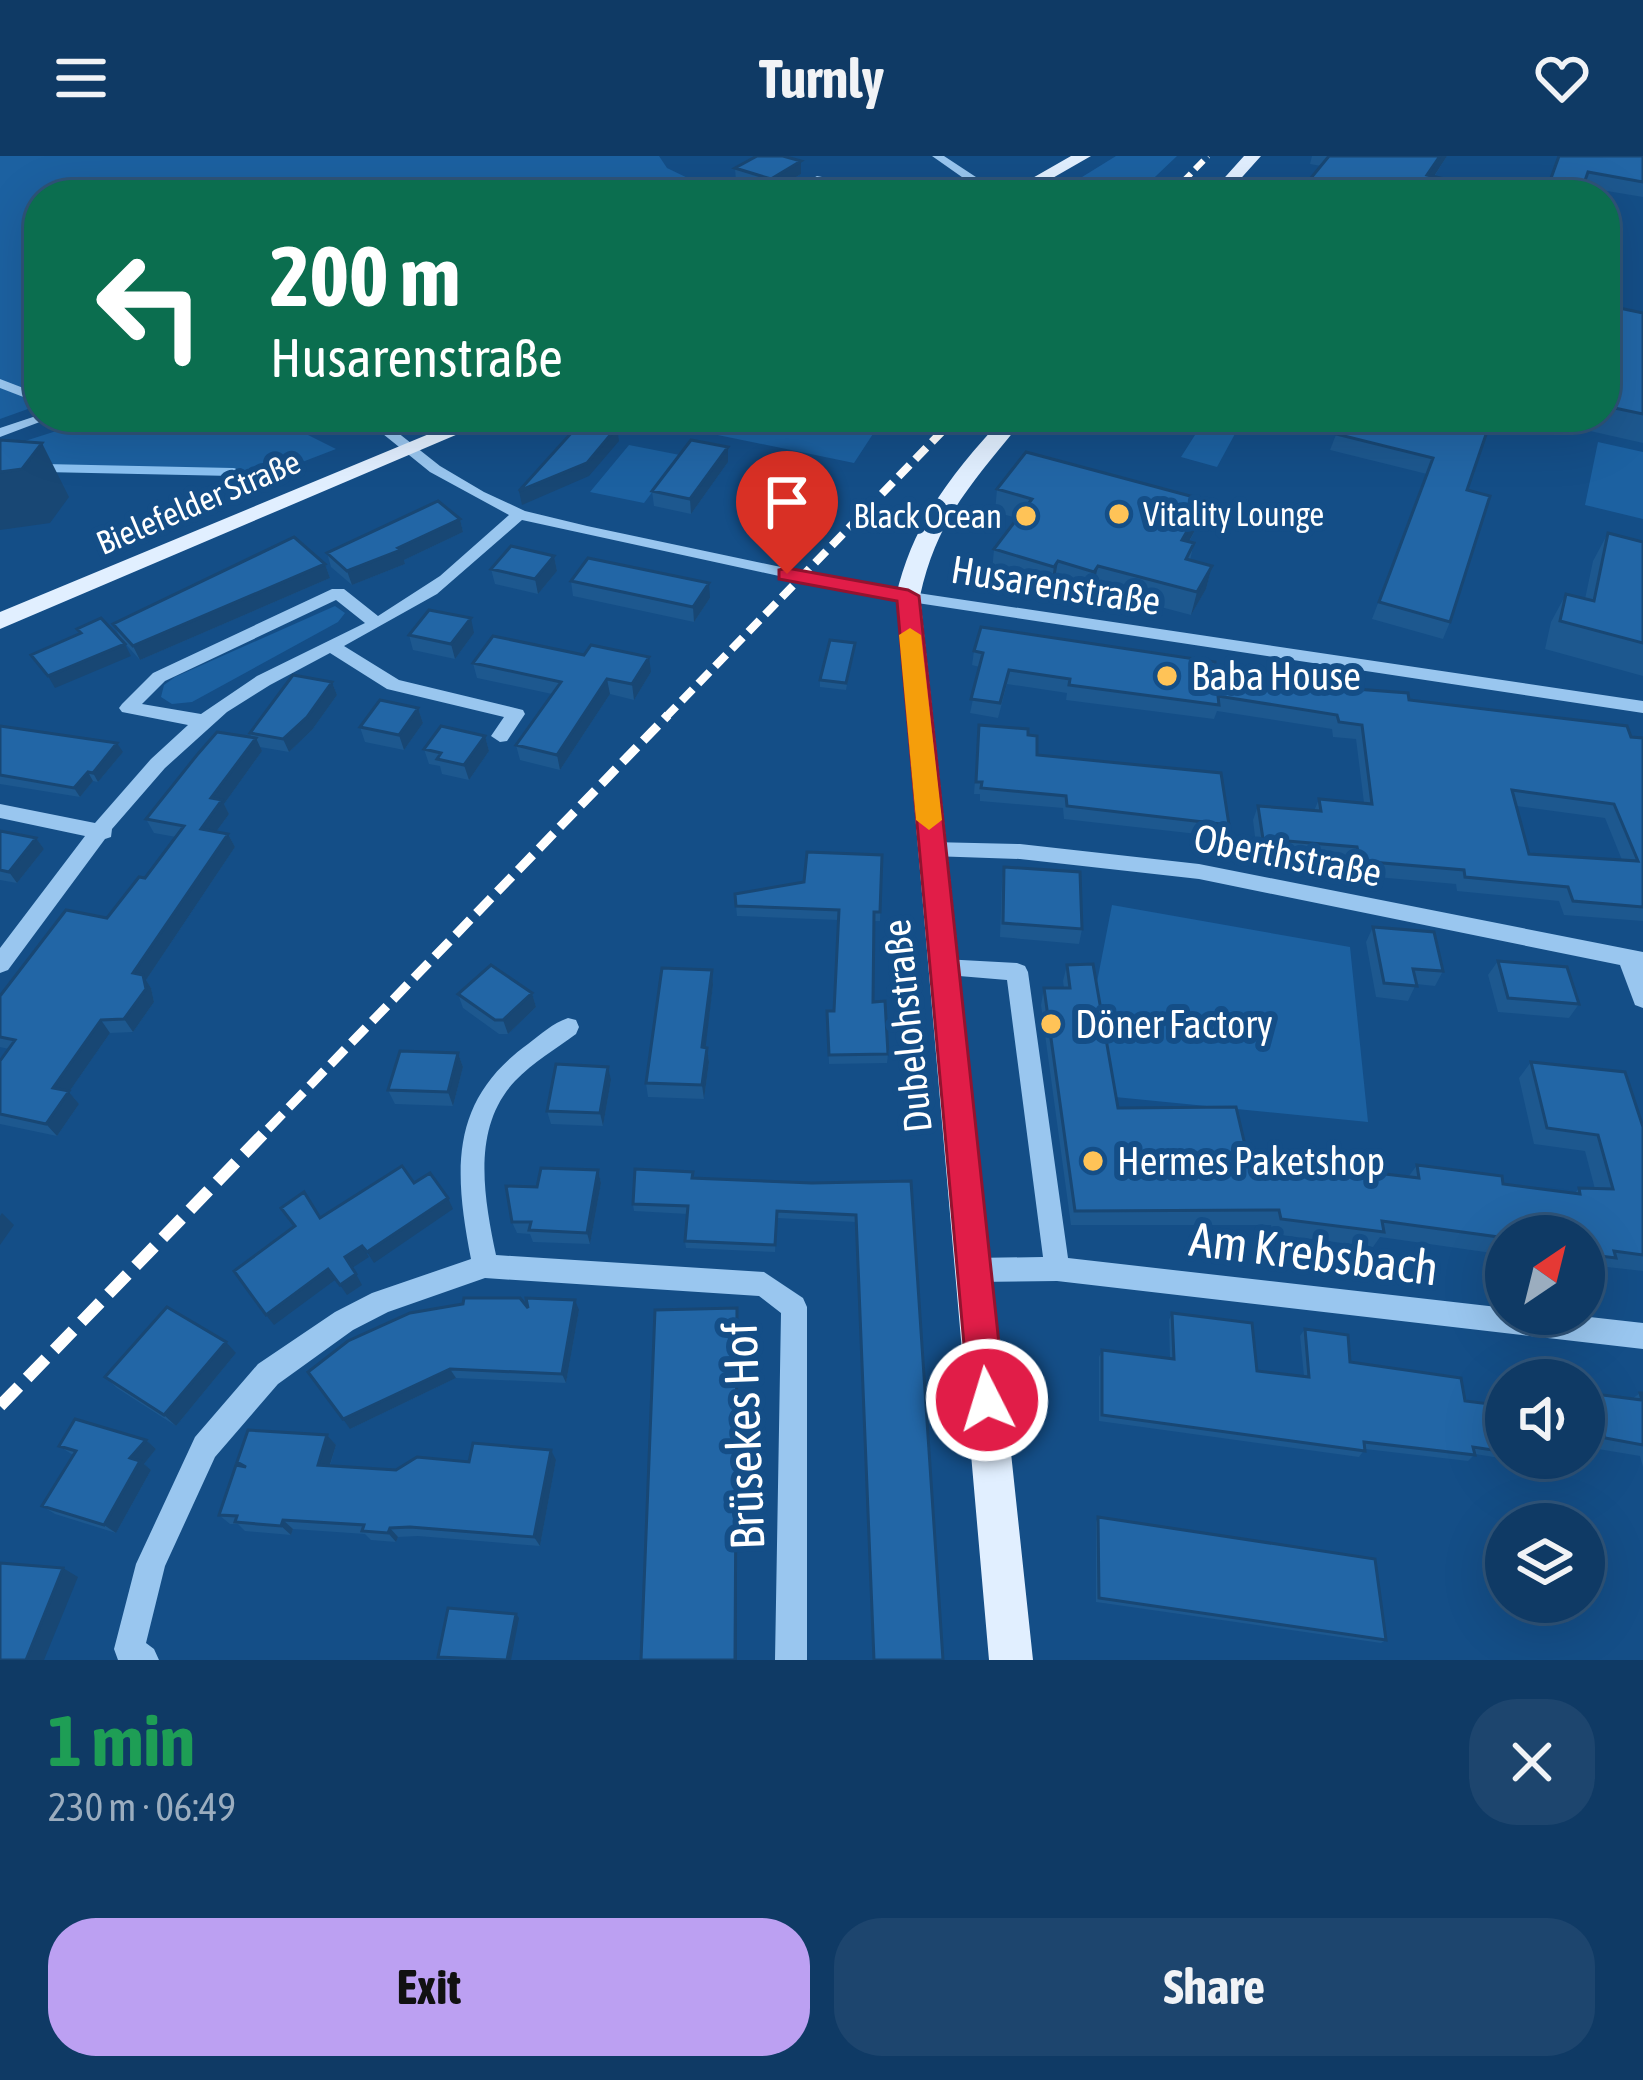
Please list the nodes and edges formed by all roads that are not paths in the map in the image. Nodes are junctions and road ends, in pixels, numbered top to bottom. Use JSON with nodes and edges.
{"nodes":[{"id":1,"x":937,"y":156,"type":"edge"},
{"id":2,"x":1083,"y":156,"type":"edge"},
{"id":3,"x":1252,"y":156,"type":"edge"},
{"id":4,"x":821,"y":178,"type":"dead end"},
{"id":5,"x":817,"y":180,"type":"edge"},
{"id":6,"x":973,"y":180,"type":"edge"},
{"id":7,"x":1039,"y":180,"type":"edge"},
{"id":8,"x":1230,"y":180,"type":"edge"},
{"id":9,"x":389,"y":432,"type":"edge"},
{"id":10,"x":450,"y":432,"type":"edge"},
{"id":11,"x":1001,"y":432,"type":"edge"},
{"id":12,"x":410,"y":448,"type":"junction"},
{"id":13,"x":519,"y":514,"type":"junction"},
{"id":14,"x":908,"y":596,"type":"junction"},
{"id":15,"x":0,"y":621,"type":"edge"},
{"id":16,"x":376,"y":623,"type":"junction"},
{"id":17,"x":331,"y":646,"type":"junction"},
{"id":18,"x":1643,"y":707,"type":"edge"},
{"id":19,"x":204,"y":721,"type":"junction"},
{"id":20,"x":500,"y":736,"type":"dead end"},
{"id":21,"x":0,"y":811,"type":"edge"},
{"id":22,"x":104,"y":832,"type":"junction"},
{"id":23,"x":931,"y":849,"type":"junction"},
{"id":24,"x":1635,"y":959,"type":"edge"},
{"id":25,"x":0,"y":964,"type":"edge"},
{"id":26,"x":943,"y":968,"type":"junction"},
{"id":27,"x":1643,"y":999,"type":"edge"},
{"id":28,"x":568,"y":1027,"type":"dead end"},
{"id":29,"x":485,"y":1266,"type":"junction"},
{"id":30,"x":1058,"y":1268,"type":"junction"},
{"id":31,"x":974,"y":1270,"type":"junction"},
{"id":32,"x":1643,"y":1336,"type":"edge"},
{"id":33,"x":143,"y":1660,"type":"edge"},
{"id":34,"x":791,"y":1660,"type":"edge"},
{"id":35,"x":1011,"y":1660,"type":"edge"}],
"edges":[{"from":1,"to":6,"type":"street"},
{"from":2,"to":7,"type":"main road"},
{"from":3,"to":8,"type":"main road"},
{"from":4,"to":5,"type":"street"},
{"from":9,"to":12,"type":"street","name":"Husarenstraße"},
{"from":10,"to":12,"type":"main road","name":"Bielefelder Straße"},
{"from":11,"to":14,"type":"main road","name":"Dubelohstraße"},
{"from":12,"to":13,"type":"street","name":"Husarenstraße"},
{"from":12,"to":15,"type":"main road","name":"Bielefelder Straße"},
{"from":13,"to":14,"type":"street","name":"Husarenstraße"},
{"from":13,"to":16,"type":"street"},
{"from":14,"to":18,"type":"street","name":"Husarenstraße"},
{"from":14,"to":23,"type":"main road","name":"Dubelohstraße"},
{"from":16,"to":17,"type":"street"},
{"from":16,"to":19,"type":"street"},
{"from":17,"to":19,"type":"street"},
{"from":17,"to":20,"type":"street"},
{"from":19,"to":22,"type":"street"},
{"from":21,"to":22,"type":"street"},
{"from":22,"to":25,"type":"street"},
{"from":23,"to":24,"type":"street","name":"Oberthstraße"},
{"from":23,"to":26,"type":"main road","name":"Dubelohstraße"},
{"from":24,"to":27,"type":"street","name":"Oberthstraße"},
{"from":26,"to":30,"type":"street"},
{"from":26,"to":31,"type":"main road","name":"Dubelohstraße"},
{"from":28,"to":29,"type":"street"},
{"from":29,"to":33,"type":"street","name":"Brüsekes Hof"},
{"from":29,"to":34,"type":"street","name":"Brüsekes Hof"},
{"from":30,"to":31,"type":"street","name":"Am Krebsbach"},
{"from":30,"to":32,"type":"street","name":"Am Krebsbach"},
{"from":31,"to":35,"type":"main road","name":"Dubelohstraße"}]}
